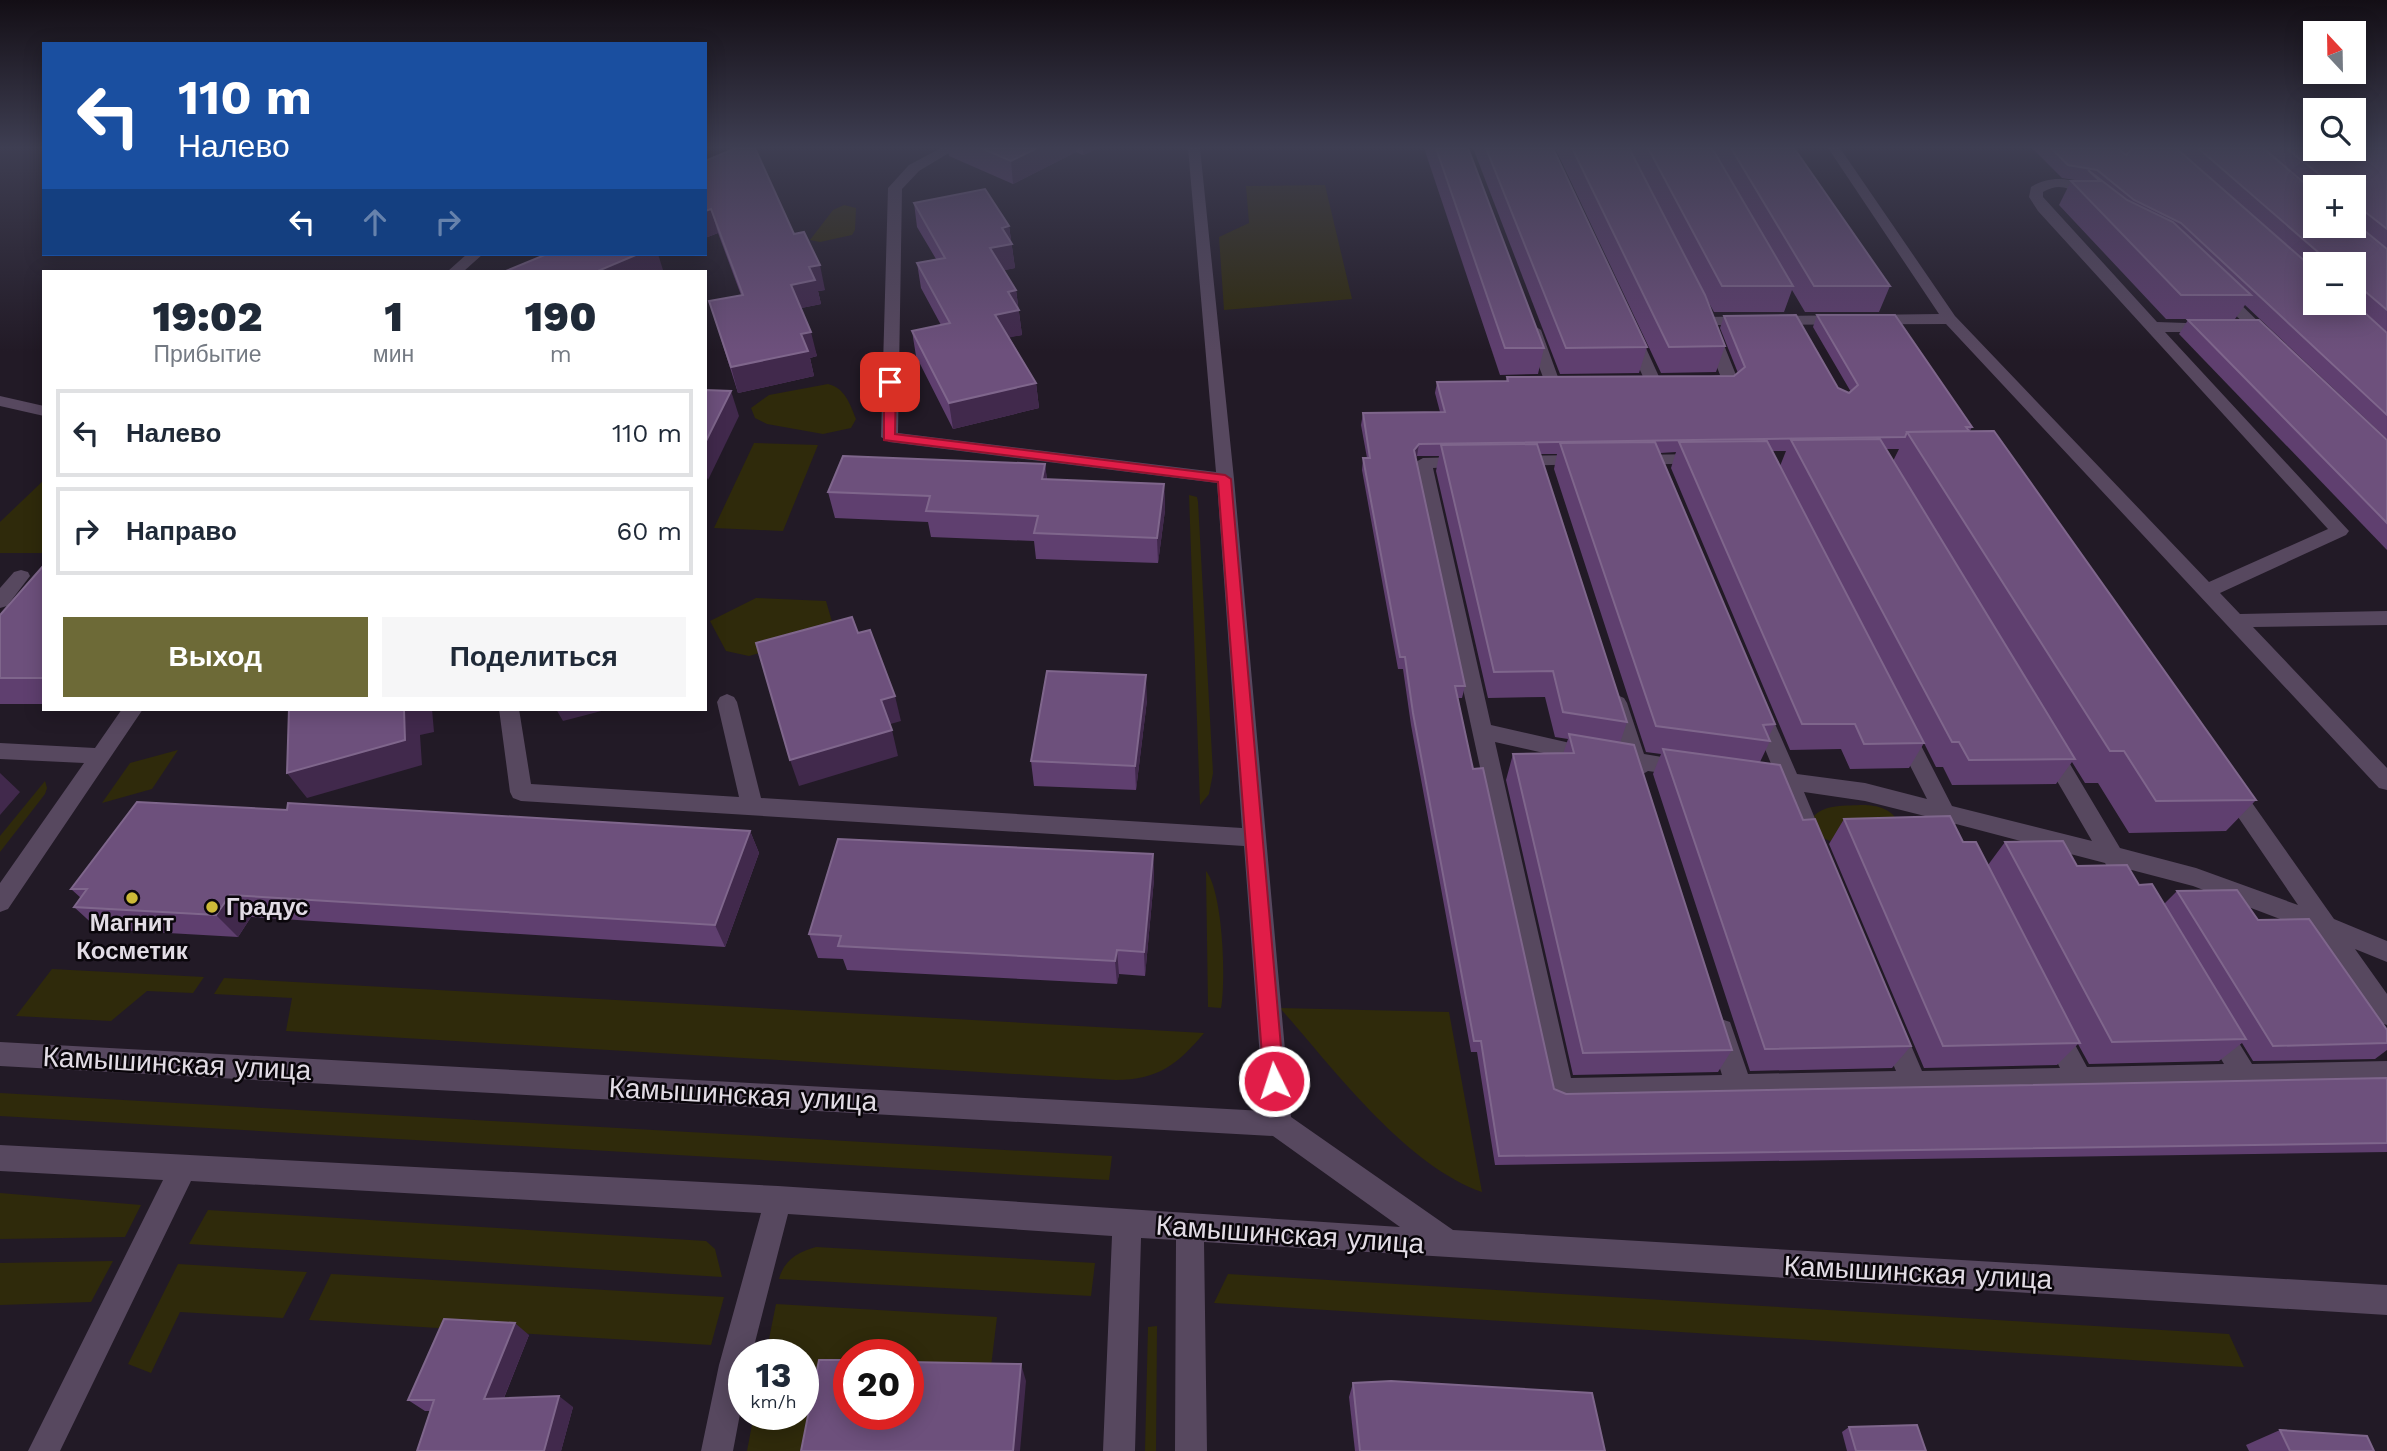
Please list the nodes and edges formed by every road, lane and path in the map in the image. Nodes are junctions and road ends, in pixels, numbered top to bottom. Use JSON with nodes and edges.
{"nodes":[{"id":1,"x":894,"y":216,"type":"edge"},
{"id":2,"x":1200,"y":216,"type":"edge"},
{"id":3,"x":1880,"y":216,"type":"edge"},
{"id":4,"x":2050,"y":216,"type":"edge"},
{"id":5,"x":473,"y":256,"type":"edge"},
{"id":6,"x":455,"y":270,"type":"edge"},
{"id":7,"x":2206,"y":279,"type":"edge"},
{"id":8,"x":1528,"y":317,"type":"edge"},
{"id":9,"x":1625,"y":319,"type":"edge"},
{"id":10,"x":1950,"y":319,"type":"junction"},
{"id":11,"x":2255,"y":326,"type":"junction"},
{"id":12,"x":2153,"y":327,"type":"junction"},
{"id":13,"x":2283,"y":353,"type":"edge"},
{"id":14,"x":1691,"y":380,"type":"edge"},
{"id":15,"x":1653,"y":381,"type":"edge"},
{"id":16,"x":1590,"y":382,"type":"edge"},
{"id":17,"x":0,"y":401,"type":"edge"},
{"id":18,"x":42,"y":411,"type":"edge"},
{"id":19,"x":1724,"y":459,"type":"edge"},
{"id":20,"x":1656,"y":460,"type":"junction"},
{"id":21,"x":1540,"y":461,"type":"junction"},
{"id":22,"x":1225,"y":479,"type":"junction"},
{"id":23,"x":1666,"y":485,"type":"edge"},
{"id":24,"x":1548,"y":487,"type":"edge"},
{"id":25,"x":21,"y":576,"type":"dead end"},
{"id":26,"x":2206,"y":591,"type":"junction"},
{"id":27,"x":0,"y":601,"type":"edge"},
{"id":28,"x":2387,"y":618,"type":"edge"},
{"id":29,"x":2235,"y":621,"type":"junction"},
{"id":30,"x":1611,"y":682,"type":"edge"},
{"id":31,"x":1752,"y":692,"type":"edge"},
{"id":32,"x":727,"y":702,"type":"dead end"},
{"id":33,"x":132,"y":711,"type":"edge"},
{"id":34,"x":509,"y":711,"type":"edge"},
{"id":35,"x":1895,"y":714,"type":"edge"},
{"id":36,"x":2036,"y":727,"type":"edge"},
{"id":37,"x":1482,"y":731,"type":"junction"},
{"id":38,"x":0,"y":751,"type":"edge"},
{"id":39,"x":100,"y":756,"type":"junction"},
{"id":40,"x":1635,"y":760,"type":"junction"},
{"id":41,"x":1700,"y":770,"type":"edge"},
{"id":42,"x":2217,"y":770,"type":"edge"},
{"id":43,"x":1738,"y":775,"type":"edge"},
{"id":44,"x":1789,"y":782,"type":"junction"},
{"id":45,"x":2387,"y":782,"type":"edge"},
{"id":46,"x":1644,"y":786,"type":"edge"},
{"id":47,"x":752,"y":807,"type":"junction"},
{"id":48,"x":1944,"y":812,"type":"junction"},
{"id":49,"x":1956,"y":836,"type":"edge"},
{"id":50,"x":1254,"y":838,"type":"junction"},
{"id":51,"x":2113,"y":856,"type":"junction"},
{"id":52,"x":1825,"y":870,"type":"edge"},
{"id":53,"x":2127,"y":879,"type":"edge"},
{"id":54,"x":0,"y":902,"type":"edge"},
{"id":55,"x":2327,"y":927,"type":"junction"},
{"id":56,"x":2387,"y":953,"type":"edge"},
{"id":57,"x":2203,"y":1007,"type":"edge"},
{"id":58,"x":1714,"y":1008,"type":"edge"},
{"id":59,"x":1882,"y":1008,"type":"edge"},
{"id":60,"x":2387,"y":1014,"type":"edge"},
{"id":61,"x":2049,"y":1019,"type":"edge"},
{"id":62,"x":0,"y":1054,"type":"edge"},
{"id":63,"x":2387,"y":1073,"type":"edge"},
{"id":64,"x":2245,"y":1076,"type":"junction"},
{"id":65,"x":2080,"y":1079,"type":"junction"},
{"id":66,"x":1914,"y":1083,"type":"junction"},
{"id":67,"x":1739,"y":1086,"type":"junction"},
{"id":68,"x":1278,"y":1124,"type":"junction"},
{"id":69,"x":0,"y":1158,"type":"edge"},
{"id":70,"x":184,"y":1166,"type":"junction"},
{"id":71,"x":778,"y":1200,"type":"junction"},
{"id":72,"x":1127,"y":1224,"type":"junction"},
{"id":73,"x":1190,"y":1227,"type":"junction"},
{"id":74,"x":1448,"y":1244,"type":"junction"},
{"id":75,"x":2387,"y":1300,"type":"edge"},
{"id":76,"x":44,"y":1451,"type":"edge"},
{"id":77,"x":717,"y":1451,"type":"edge"},
{"id":78,"x":1119,"y":1451,"type":"edge"},
{"id":79,"x":1191,"y":1451,"type":"edge"}],
"edges":[{"from":1,"to":22,"type":"street"},
{"from":2,"to":22,"type":"street"},
{"from":3,"to":10,"type":"street"},
{"from":4,"to":12,"type":"street"},
{"from":5,"to":6,"type":"street"},
{"from":7,"to":11,"type":"street"},
{"from":8,"to":16,"type":"street"},
{"from":9,"to":15,"type":"street"},
{"from":10,"to":14,"type":"street"},
{"from":10,"to":26,"type":"street"},
{"from":11,"to":12,"type":"street"},
{"from":11,"to":13,"type":"street"},
{"from":12,"to":26,"type":"street"},
{"from":17,"to":18,"type":"street"},
{"from":19,"to":20,"type":"street"},
{"from":20,"to":21,"type":"street"},
{"from":20,"to":23,"type":"street"},
{"from":21,"to":24,"type":"street"},
{"from":21,"to":37,"type":"street"},
{"from":22,"to":50,"type":"street"},
{"from":25,"to":27,"type":"street"},
{"from":26,"to":29,"type":"street"},
{"from":28,"to":29,"type":"street"},
{"from":29,"to":45,"type":"street"},
{"from":30,"to":40,"type":"street"},
{"from":31,"to":44,"type":"street"},
{"from":32,"to":47,"type":"street"},
{"from":33,"to":39,"type":"street"},
{"from":34,"to":47,"type":"street"},
{"from":35,"to":48,"type":"street"},
{"from":36,"to":51,"type":"street"},
{"from":37,"to":40,"type":"street"},
{"from":37,"to":67,"type":"street"},
{"from":38,"to":39,"type":"street"},
{"from":39,"to":54,"type":"street"},
{"from":40,"to":41,"type":"street"},
{"from":40,"to":46,"type":"street"},
{"from":42,"to":55,"type":"street"},
{"from":43,"to":44,"type":"street"},
{"from":44,"to":48,"type":"street"},
{"from":44,"to":52,"type":"street"},
{"from":47,"to":50,"type":"street"},
{"from":48,"to":49,"type":"street"},
{"from":48,"to":51,"type":"street"},
{"from":50,"to":68,"type":"street"},
{"from":51,"to":53,"type":"street"},
{"from":51,"to":55,"type":"street"},
{"from":55,"to":56,"type":"street"},
{"from":55,"to":60,"type":"street"},
{"from":57,"to":64,"type":"street"},
{"from":58,"to":67,"type":"street"},
{"from":59,"to":66,"type":"street"},
{"from":61,"to":65,"type":"street"},
{"from":62,"to":68,"type":"street","name":"Камышинская улица"},
{"from":63,"to":64,"type":"street"},
{"from":64,"to":65,"type":"street"},
{"from":65,"to":66,"type":"street"},
{"from":66,"to":67,"type":"street"},
{"from":68,"to":74,"type":"street","name":"Камышинская улица"},
{"from":69,"to":70,"type":"street","name":"Камышинская улица"},
{"from":70,"to":71,"type":"street","name":"Камышинская улица"},
{"from":70,"to":76,"type":"street"},
{"from":71,"to":72,"type":"street","name":"Камышинская улица"},
{"from":71,"to":77,"type":"street"},
{"from":72,"to":73,"type":"street","name":"Камышинская улица"},
{"from":72,"to":78,"type":"street"},
{"from":73,"to":74,"type":"street","name":"Камышинская улица"},
{"from":73,"to":79,"type":"street"},
{"from":74,"to":75,"type":"street","name":"Камышинская улица"}]}
